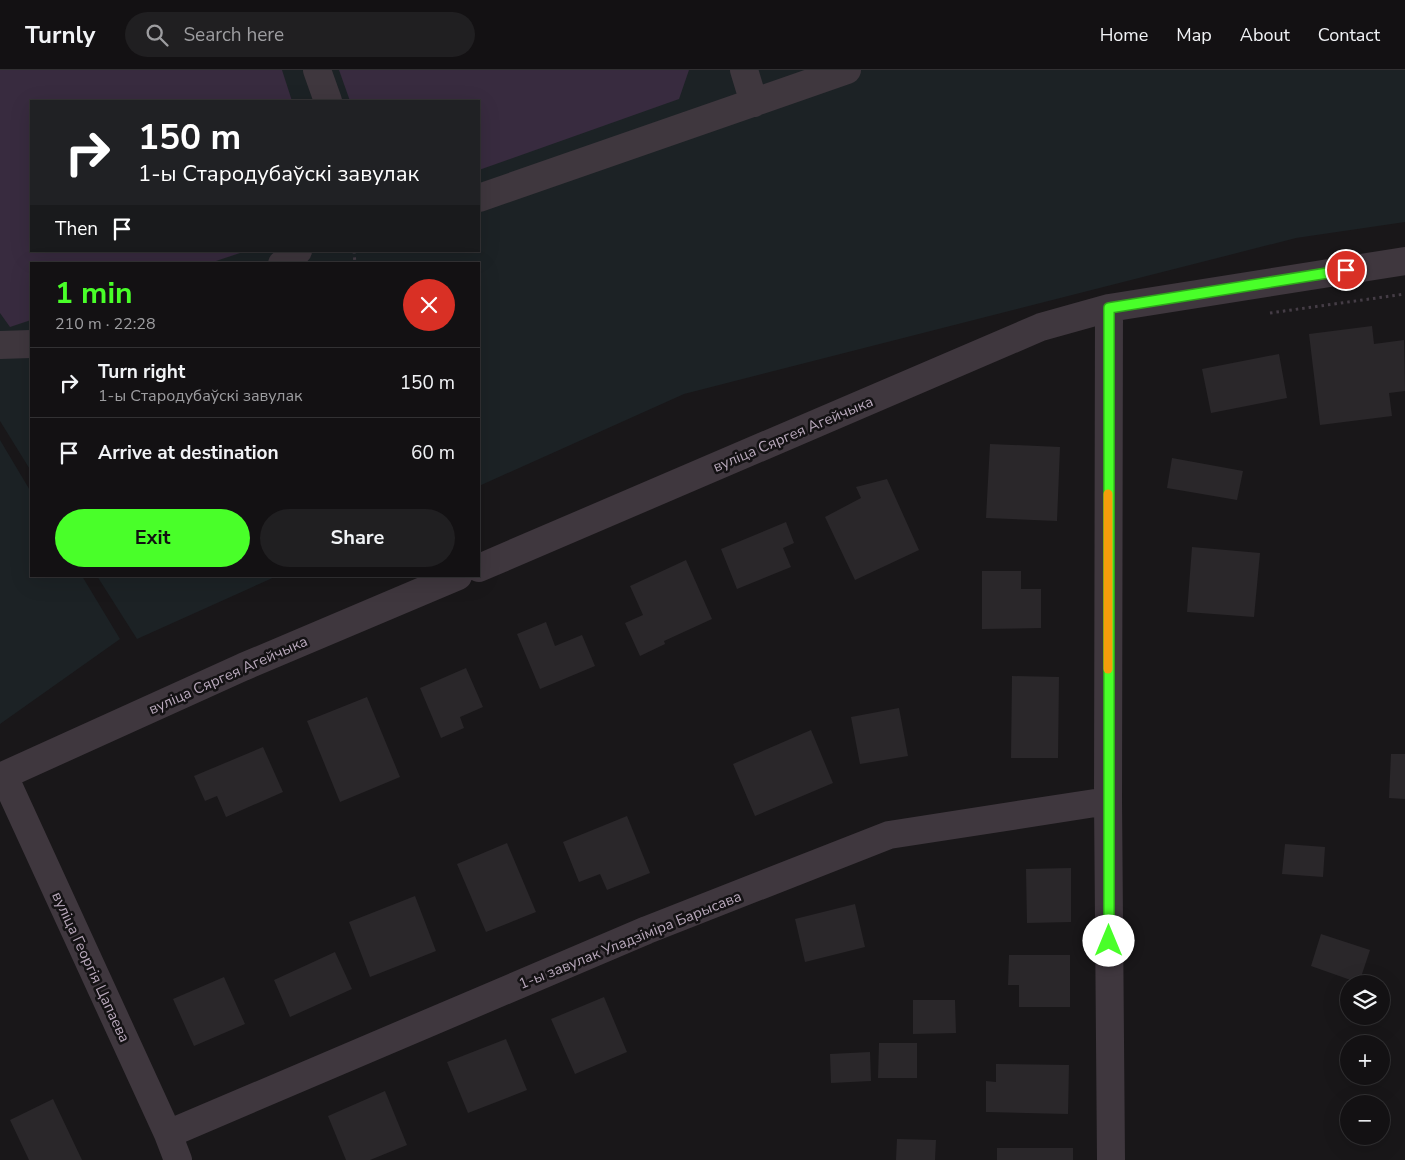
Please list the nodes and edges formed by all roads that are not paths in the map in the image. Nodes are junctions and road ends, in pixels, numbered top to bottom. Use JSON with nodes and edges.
{"nodes":[{"id":1,"x":317,"y":70,"type":"edge"},
{"id":2,"x":744,"y":70,"type":"edge"},
{"id":3,"x":847,"y":70,"type":"edge"},
{"id":4,"x":328,"y":100,"type":"edge"},
{"id":5,"x":754,"y":103,"type":"junction"},
{"id":6,"x":480,"y":198,"type":"edge"},
{"id":7,"x":297,"y":252,"type":"edge"},
{"id":8,"x":1405,"y":260,"type":"edge"},
{"id":9,"x":284,"y":262,"type":"edge"},
{"id":10,"x":1109,"y":308,"type":"junction"},
{"id":11,"x":30,"y":344,"type":"edge"},
{"id":12,"x":0,"y":345,"type":"edge"},
{"id":13,"x":480,"y":568,"type":"edge"},
{"id":14,"x":456,"y":577,"type":"edge"},
{"id":15,"x":2,"y":776,"type":"edge"},
{"id":16,"x":1108,"y":801,"type":"junction"},
{"id":17,"x":168,"y":1134,"type":"junction"},
{"id":18,"x":178,"y":1160,"type":"edge"},
{"id":19,"x":1111,"y":1160,"type":"edge"}],
"edges":[{"from":1,"to":4,"type":"street"},
{"from":2,"to":5,"type":"street"},
{"from":3,"to":5,"type":"street"},
{"from":5,"to":6,"type":"street"},
{"from":7,"to":9,"type":"street"},
{"from":8,"to":10,"type":"street","name":"вуліца Сяргея Агейчыка"},
{"from":10,"to":13,"type":"street","name":"вуліца Сяргея Агейчыка"},
{"from":10,"to":16,"type":"street"},
{"from":11,"to":12,"type":"street"},
{"from":14,"to":15,"type":"street","name":"вуліца Сяргея Агейчыка"},
{"from":15,"to":17,"type":"street","name":"вуліца Георгія Цапаева"},
{"from":16,"to":17,"type":"street","name":"1-ы завулак Уладзіміра Барысава"},
{"from":16,"to":19,"type":"street"},
{"from":17,"to":18,"type":"street","name":"вуліца Георгія Цапаева"}]}
